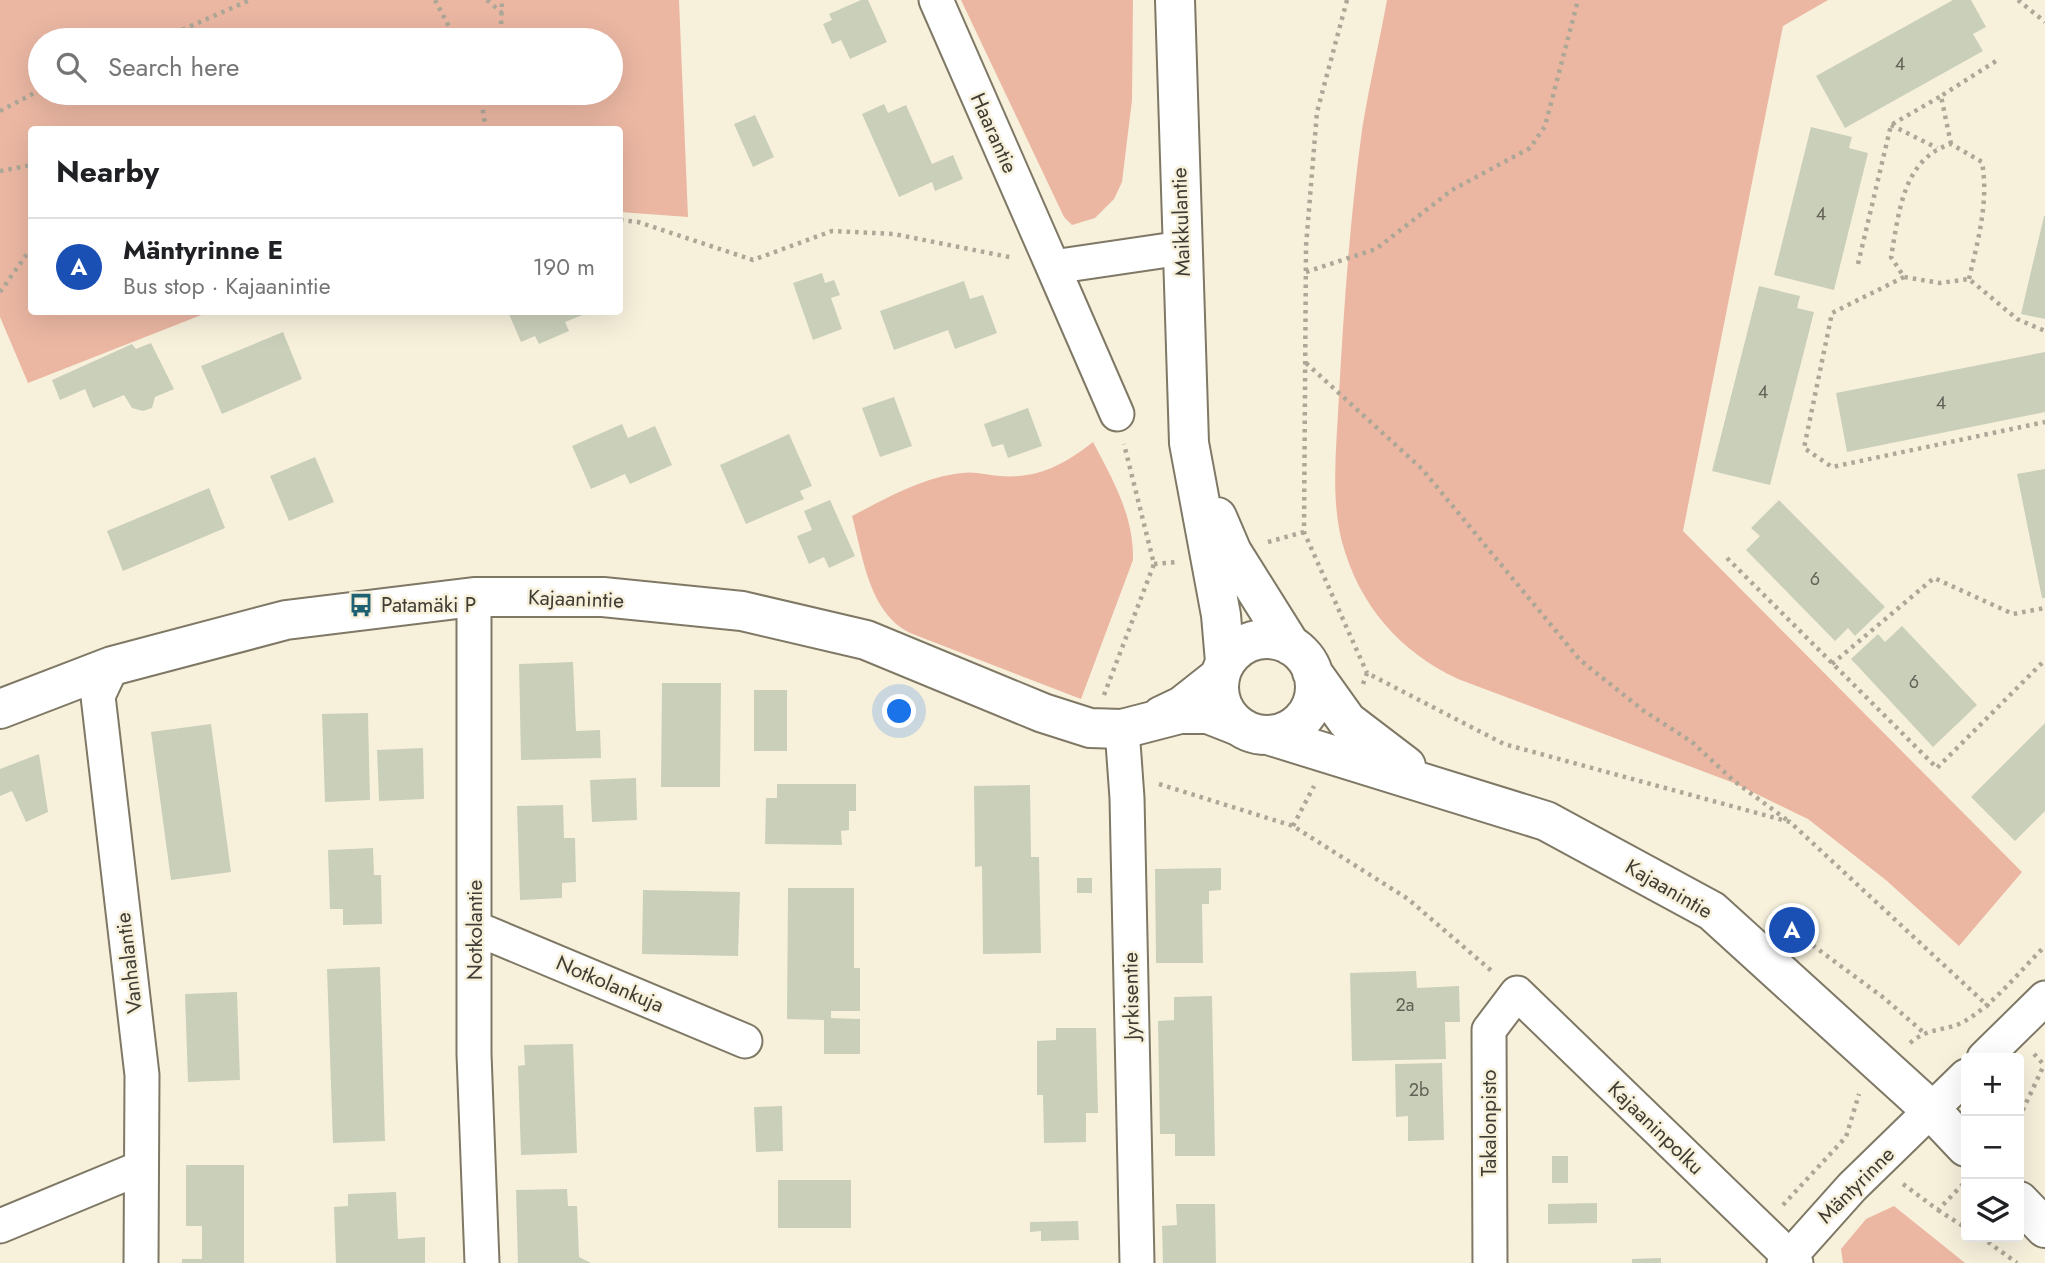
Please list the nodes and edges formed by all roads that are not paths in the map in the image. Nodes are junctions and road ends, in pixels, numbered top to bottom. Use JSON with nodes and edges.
{"nodes":[{"id":1,"x":936,"y":0,"type":"edge"},
{"id":2,"x":1175,"y":0,"type":"edge"},
{"id":3,"x":1182,"y":248,"type":"junction"},
{"id":4,"x":1053,"y":267,"type":"junction"},
{"id":5,"x":1117,"y":414,"type":"road end"},
{"id":6,"x":1189,"y":443,"type":"junction"},
{"id":7,"x":474,"y":597,"type":"junction"},
{"id":8,"x":1302,"y":659,"type":"junction"},
{"id":9,"x":112,"y":666,"type":"junction"},
{"id":10,"x":1223,"y":669,"type":"junction"},
{"id":11,"x":0,"y":709,"type":"edge"},
{"id":12,"x":1120,"y":727,"type":"junction"},
{"id":13,"x":1252,"y":730,"type":"junction"},
{"id":14,"x":1339,"y":738,"type":"junction"},
{"id":15,"x":475,"y":928,"type":"junction"},
{"id":16,"x":1517,"y":993,"type":"joint"},
{"id":17,"x":2045,"y":998,"type":"edge"},
{"id":18,"x":745,"y":1041,"type":"dead end"},
{"id":19,"x":1989,"y":1053,"type":"edge"},
{"id":20,"x":1961,"y":1081,"type":"edge"},
{"id":21,"x":1931,"y":1111,"type":"junction"},
{"id":22,"x":1961,"y":1142,"type":"edge"},
{"id":23,"x":140,"y":1168,"type":"junction"},
{"id":24,"x":2024,"y":1206,"type":"edge"},
{"id":25,"x":0,"y":1226,"type":"edge"},
{"id":26,"x":2045,"y":1228,"type":"edge"},
{"id":27,"x":1789,"y":1261,"type":"edge"},
{"id":28,"x":141,"y":1263,"type":"edge"},
{"id":29,"x":482,"y":1263,"type":"edge"},
{"id":30,"x":1137,"y":1263,"type":"edge"},
{"id":31,"x":1490,"y":1263,"type":"edge"}],
"edges":[{"from":1,"to":4,"type":"street","name":"Haarantie"},
{"from":2,"to":3,"type":"main road","name":"Maikkulantie"},
{"from":3,"to":4,"type":"street"},
{"from":3,"to":6,"type":"main road","name":"Maikkulantie"},
{"from":4,"to":5,"type":"street","name":"Haarantie"},
{"from":6,"to":8,"type":"main road","name":"Maikkulantie"},
{"from":6,"to":10,"type":"main road","name":"Maikkulantie"},
{"from":7,"to":9,"type":"main road","name":"Kajaanintie"},
{"from":7,"to":12,"type":"main road","name":"Kajaanintie"},
{"from":7,"to":15,"type":"street","name":"Notkolantie"},
{"from":8,"to":10,"type":"main road"},
{"from":8,"to":13,"type":"main road"},
{"from":8,"to":14,"type":"main road","name":"Kajaanintie"},
{"from":9,"to":11,"type":"main road","name":"Kajaanintie"},
{"from":9,"to":23,"type":"street","name":"Vanhalantie"},
{"from":10,"to":12,"type":"main road"},
{"from":10,"to":13,"type":"main road","name":"Maikkulantie"},
{"from":12,"to":13,"type":"main road","name":"Kajaanintie"},
{"from":12,"to":30,"type":"street","name":"Jyrkisentie"},
{"from":13,"to":14,"type":"main road","name":"Kajaanintie"},
{"from":14,"to":21,"type":"main road","name":"Kajaanintie"},
{"from":15,"to":18,"type":"street","name":"Notkolankuja"},
{"from":15,"to":29,"type":"street","name":"Notkolantie"},
{"from":16,"to":27,"type":"street","name":"Kajaaninpolku"},
{"from":16,"to":31,"type":"street","name":"Takalonpisto"},
{"from":17,"to":19,"type":"street"},
{"from":20,"to":21,"type":"street","name":"Mäntyrinne"},
{"from":21,"to":22,"type":"main road","name":"Kajaanintie"},
{"from":21,"to":27,"type":"street","name":"Mäntyrinne"},
{"from":23,"to":25,"type":"street"},
{"from":23,"to":28,"type":"street","name":"Vanhalantie"},
{"from":24,"to":26,"type":"main road"}]}
